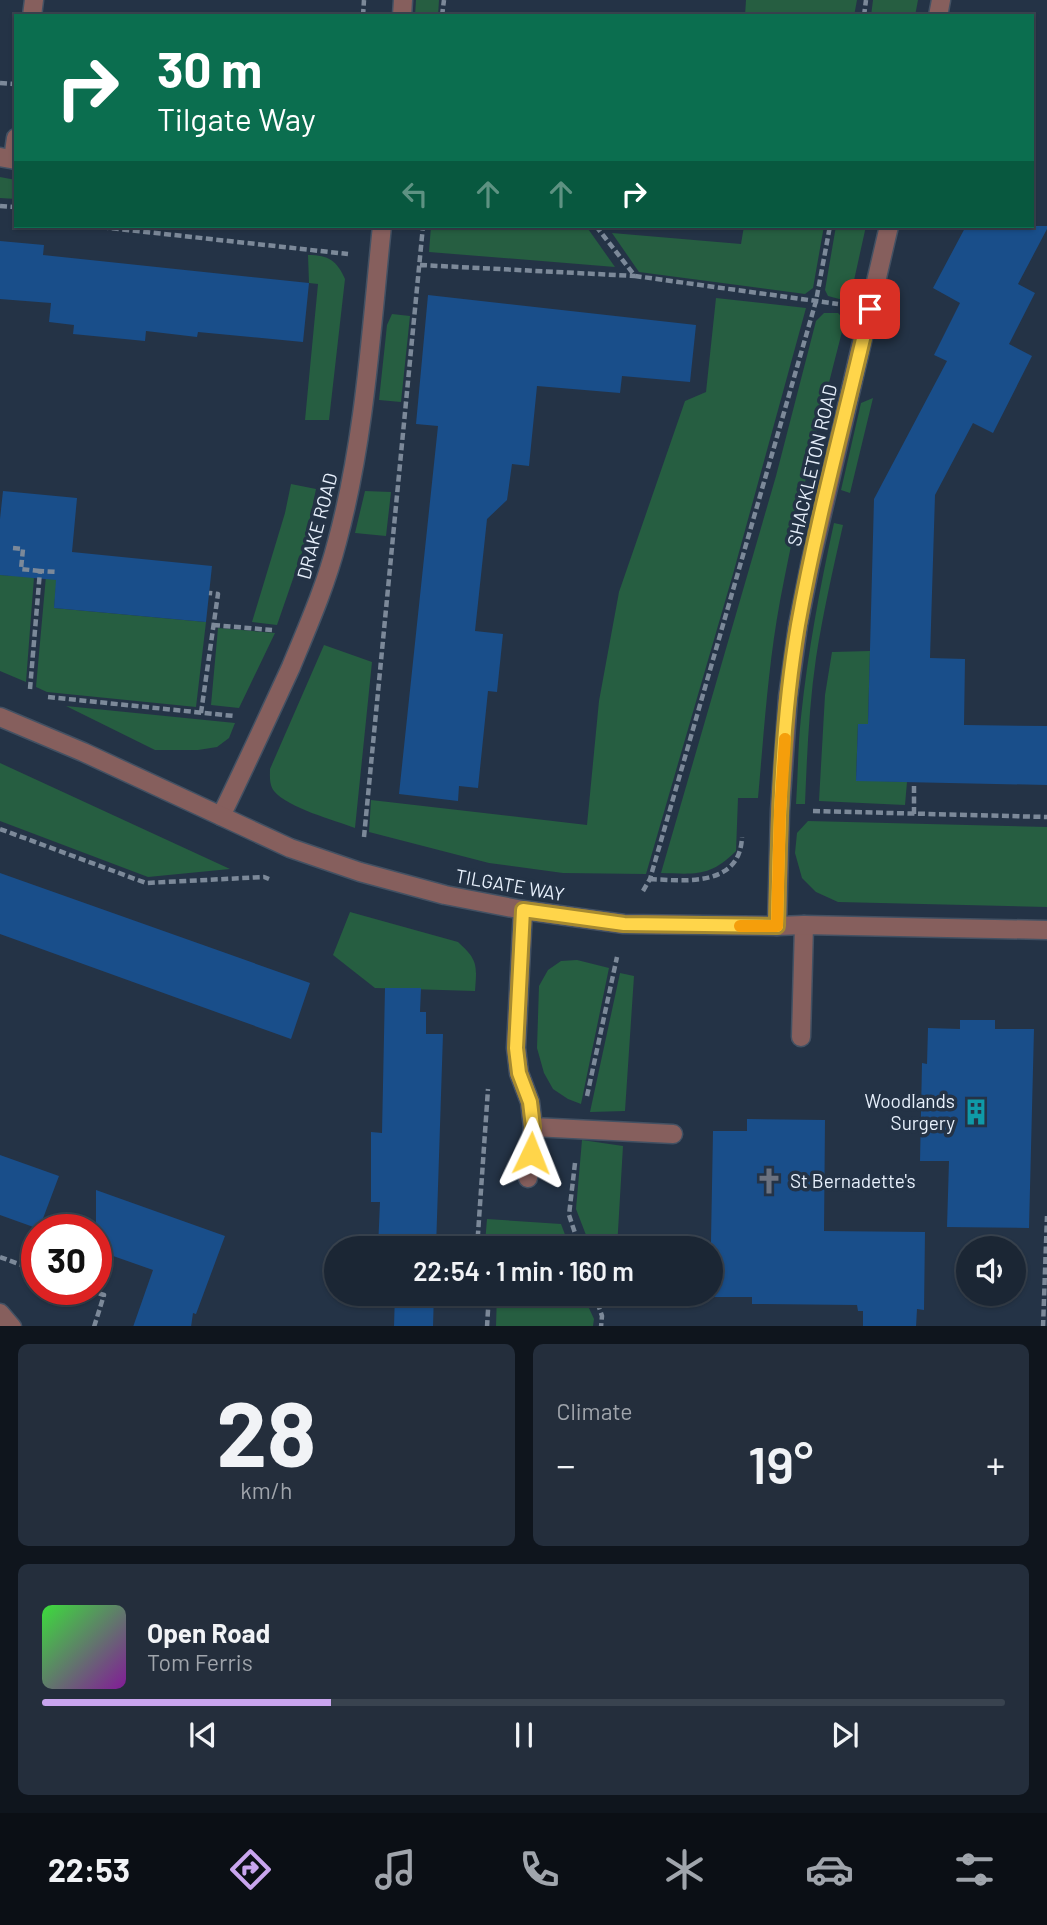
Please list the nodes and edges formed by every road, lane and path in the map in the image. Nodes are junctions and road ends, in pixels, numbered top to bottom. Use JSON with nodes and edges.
{"nodes":[{"id":1,"x":109,"y":228,"type":"edge"},
{"id":2,"x":382,"y":228,"type":"edge"},
{"id":3,"x":423,"y":228,"type":"edge"},
{"id":4,"x":598,"y":228,"type":"edge"},
{"id":5,"x":830,"y":228,"type":"edge"},
{"id":6,"x":889,"y":228,"type":"edge"},
{"id":7,"x":379,"y":258,"type":"junction"},
{"id":8,"x":420,"y":265,"type":"junction"},
{"id":9,"x":635,"y":276,"type":"junction"},
{"id":10,"x":816,"y":301,"type":"junction"},
{"id":11,"x":870,"y":309,"type":"junction"},
{"id":12,"x":13,"y":548,"type":"dead end"},
{"id":13,"x":40,"y":571,"type":"junction"},
{"id":14,"x":57,"y":572,"type":"dead end"},
{"id":15,"x":209,"y":593,"type":"dead end"},
{"id":16,"x":213,"y":625,"type":"junction"},
{"id":17,"x":305,"y":632,"type":"junction"},
{"id":18,"x":201,"y":713,"type":"junction"},
{"id":19,"x":0,"y":718,"type":"edge"},
{"id":20,"x":263,"y":730,"type":"junction"},
{"id":21,"x":915,"y":783,"type":"dead end"},
{"id":22,"x":780,"y":811,"type":"junction"},
{"id":23,"x":914,"y":814,"type":"junction"},
{"id":24,"x":221,"y":816,"type":"junction"},
{"id":25,"x":1047,"y":817,"type":"edge"},
{"id":26,"x":0,"y":829,"type":"edge"},
{"id":27,"x":360,"y":872,"type":"junction"},
{"id":28,"x":650,"y":879,"type":"junction"},
{"id":29,"x":276,"y":881,"type":"dead end"},
{"id":30,"x":523,"y":910,"type":"junction"},
{"id":31,"x":624,"y":924,"type":"junction"},
{"id":32,"x":804,"y":925,"type":"junction"},
{"id":33,"x":777,"y":926,"type":"junction"},
{"id":34,"x":1047,"y":930,"type":"edge"},
{"id":35,"x":801,"y":1037,"type":"dead end"},
{"id":36,"x":519,"y":1073,"type":"junction"},
{"id":37,"x":533,"y":1127,"type":"junction"},
{"id":38,"x":578,"y":1130,"type":"junction"},
{"id":39,"x":673,"y":1135,"type":"dead end"},
{"id":40,"x":528,"y":1178,"type":"dead end"},
{"id":41,"x":1047,"y":1216,"type":"edge"},
{"id":42,"x":478,"y":1236,"type":"edge"},
{"id":43,"x":576,"y":1236,"type":"edge"},
{"id":44,"x":0,"y":1257,"type":"edge"},
{"id":45,"x":21,"y":1264,"type":"edge"},
{"id":46,"x":101,"y":1305,"type":"edge"},
{"id":47,"x":488,"y":1306,"type":"edge"},
{"id":48,"x":598,"y":1306,"type":"edge"},
{"id":49,"x":0,"y":1312,"type":"edge"},
{"id":50,"x":12,"y":1326,"type":"edge"},
{"id":51,"x":94,"y":1326,"type":"edge"},
{"id":52,"x":487,"y":1326,"type":"edge"},
{"id":53,"x":601,"y":1326,"type":"edge"},
{"id":54,"x":1043,"y":1326,"type":"edge"}],
"edges":[{"from":1,"to":7,"type":"path"},
{"from":2,"to":7,"type":"street","name":"DRAKE ROAD"},
{"from":3,"to":8,"type":"path"},
{"from":4,"to":9,"type":"path"},
{"from":5,"to":10,"type":"path"},
{"from":6,"to":11,"type":"street","name":"SHACKLETON ROAD"},
{"from":7,"to":17,"type":"street","name":"DRAKE ROAD"},
{"from":8,"to":9,"type":"path"},
{"from":8,"to":27,"type":"path"},
{"from":9,"to":10,"type":"path"},
{"from":10,"to":11,"type":"path"},
{"from":10,"to":28,"type":"path"},
{"from":11,"to":22,"type":"street","name":"SHACKLETON ROAD"},
{"from":12,"to":13,"type":"path"},
{"from":13,"to":14,"type":"path"},
{"from":13,"to":18,"type":"path"},
{"from":15,"to":16,"type":"path"},
{"from":16,"to":17,"type":"path"},
{"from":16,"to":18,"type":"path"},
{"from":17,"to":20,"type":"street","name":"DRAKE ROAD"},
{"from":18,"to":20,"type":"path"},
{"from":19,"to":24,"type":"street","name":"TILGATE WAY"},
{"from":20,"to":24,"type":"street","name":"DRAKE ROAD"},
{"from":21,"to":23,"type":"path"},
{"from":22,"to":23,"type":"path"},
{"from":22,"to":28,"type":"path"},
{"from":22,"to":33,"type":"street","name":"SHACKLETON ROAD"},
{"from":23,"to":25,"type":"path"},
{"from":24,"to":27,"type":"street","name":"TILGATE WAY"},
{"from":26,"to":29,"type":"path"},
{"from":27,"to":30,"type":"street","name":"TILGATE WAY"},
{"from":28,"to":31,"type":"path"},
{"from":30,"to":31,"type":"street","name":"TILGATE WAY"},
{"from":30,"to":36,"type":"street"},
{"from":31,"to":33,"type":"street","name":"TILGATE WAY"},
{"from":31,"to":38,"type":"path"},
{"from":32,"to":33,"type":"street","name":"TILGATE WAY"},
{"from":32,"to":34,"type":"street","name":"TILGATE WAY"},
{"from":32,"to":35,"type":"street"},
{"from":36,"to":37,"type":"street"},
{"from":36,"to":42,"type":"path"},
{"from":37,"to":38,"type":"street"},
{"from":37,"to":40,"type":"street"},
{"from":38,"to":39,"type":"street"},
{"from":38,"to":43,"type":"path"},
{"from":41,"to":54,"type":"path"},
{"from":44,"to":45,"type":"path"},
{"from":46,"to":51,"type":"path"},
{"from":47,"to":52,"type":"path"},
{"from":48,"to":53,"type":"path"},
{"from":49,"to":50,"type":"street"}]}
